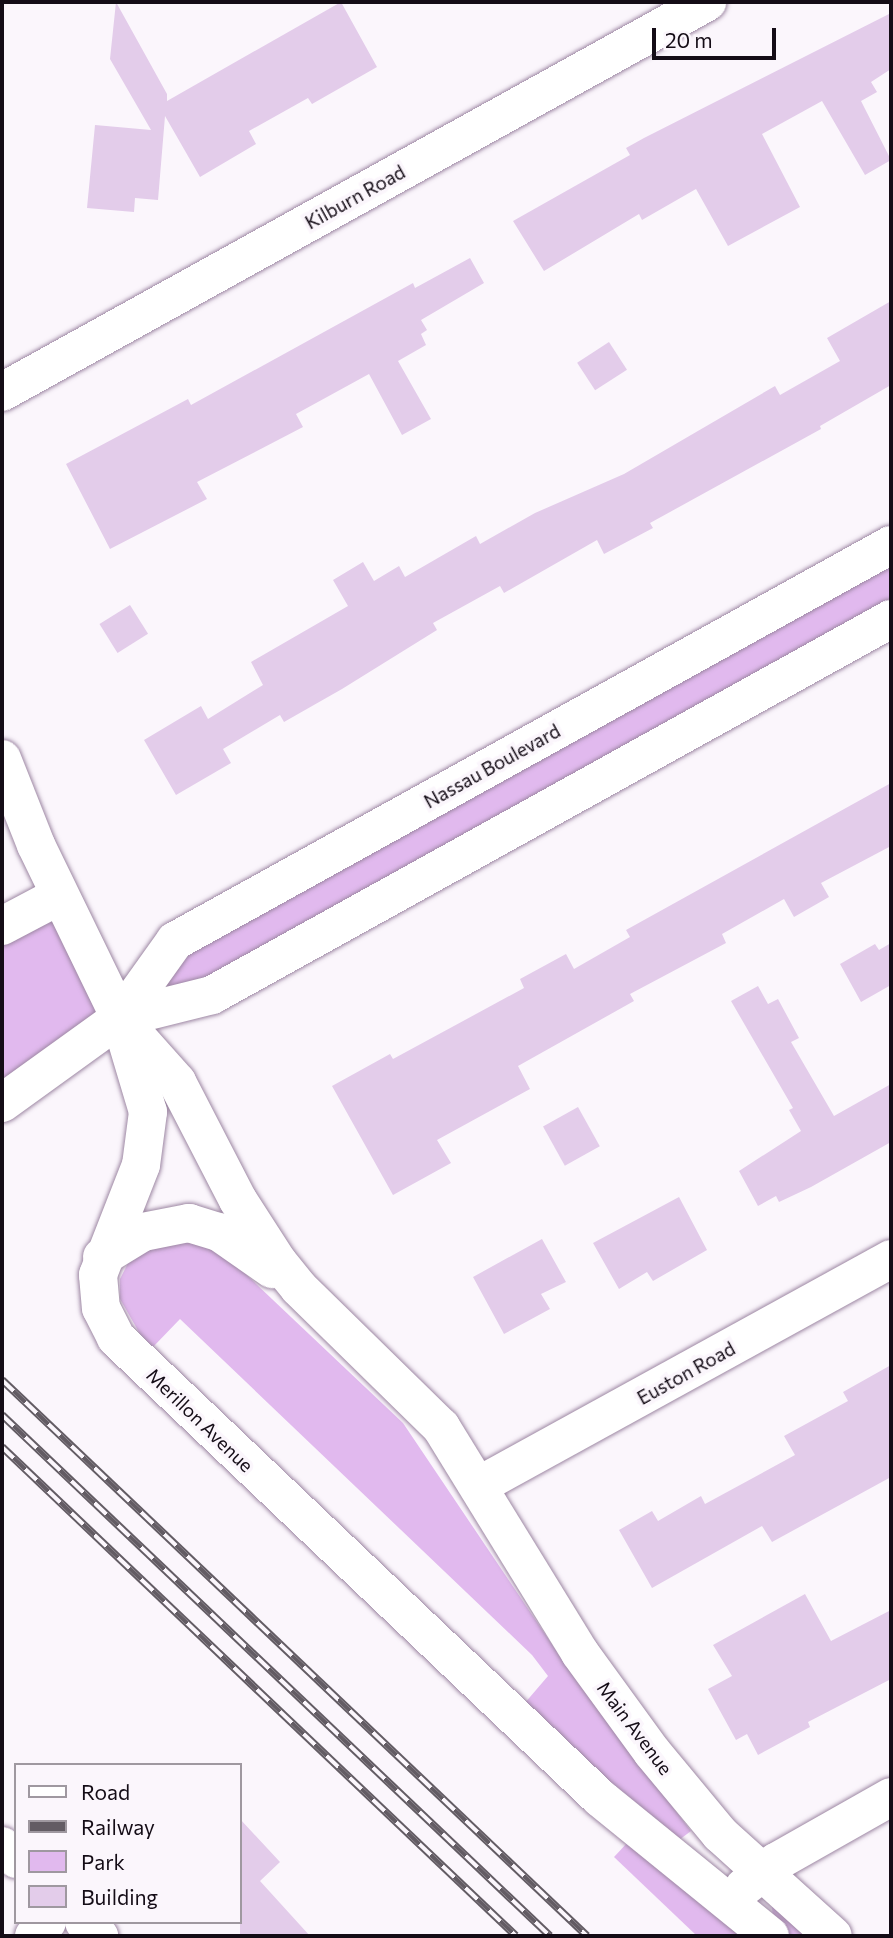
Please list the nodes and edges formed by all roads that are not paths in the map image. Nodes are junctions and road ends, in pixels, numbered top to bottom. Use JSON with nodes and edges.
{"nodes":[{"id":1,"x":707,"y":2,"type":"edge"},
{"id":2,"x":2,"y":392,"type":"edge"},
{"id":3,"x":891,"y":545,"type":"edge"},
{"id":4,"x":891,"y":619,"type":"edge"},
{"id":5,"x":2,"y":759,"type":"edge"},
{"id":6,"x":59,"y":896,"type":"junction"},
{"id":7,"x":2,"y":926,"type":"edge"},
{"id":8,"x":120,"y":1018,"type":"junction"},
{"id":9,"x":2,"y":1103,"type":"edge"},
{"id":10,"x":102,"y":1257,"type":"junction"},
{"id":11,"x":891,"y":1259,"type":"edge"},
{"id":12,"x":299,"y":1288,"type":"junction"},
{"id":13,"x":480,"y":1485,"type":"junction"},
{"id":14,"x":891,"y":1797,"type":"edge"},
{"id":15,"x":763,"y":1872,"type":"junction"},
{"id":16,"x":728,"y":1900,"type":"junction"},
{"id":17,"x":85,"y":1924,"type":"edge"},
{"id":18,"x":99,"y":1936,"type":"edge"},
{"id":19,"x":770,"y":1936,"type":"edge"},
{"id":20,"x":833,"y":1936,"type":"edge"}],
"edges":[{"from":1,"to":2,"type":"street","name":"Kilburn Road"},
{"from":3,"to":8,"type":"street","name":"Nassau Boulevard"},
{"from":4,"to":8,"type":"street","name":"Nassau Boulevard"},
{"from":5,"to":6,"type":"street","name":"Merillon Avenue"},
{"from":6,"to":7,"type":"street"},
{"from":6,"to":8,"type":"street","name":"Merillon Avenue"},
{"from":8,"to":9,"type":"street","name":"Nassau Boulevard"},
{"from":8,"to":10,"type":"street","name":"Merillon Avenue"},
{"from":8,"to":12,"type":"street","name":"Merillon Avenue"},
{"from":10,"to":12,"type":"street","name":"Merillon Avenue"},
{"from":10,"to":16,"type":"street","name":"Merillon Avenue"},
{"from":11,"to":13,"type":"street","name":"Euston Road"},
{"from":12,"to":13,"type":"street","name":"Merillon Avenue"},
{"from":13,"to":15,"type":"street","name":"Main Avenue"},
{"from":14,"to":15,"type":"street"},
{"from":15,"to":16,"type":"street"},
{"from":15,"to":20,"type":"street","name":"Main Avenue"},
{"from":16,"to":19,"type":"street"},
{"from":17,"to":18,"type":"street"}]}
